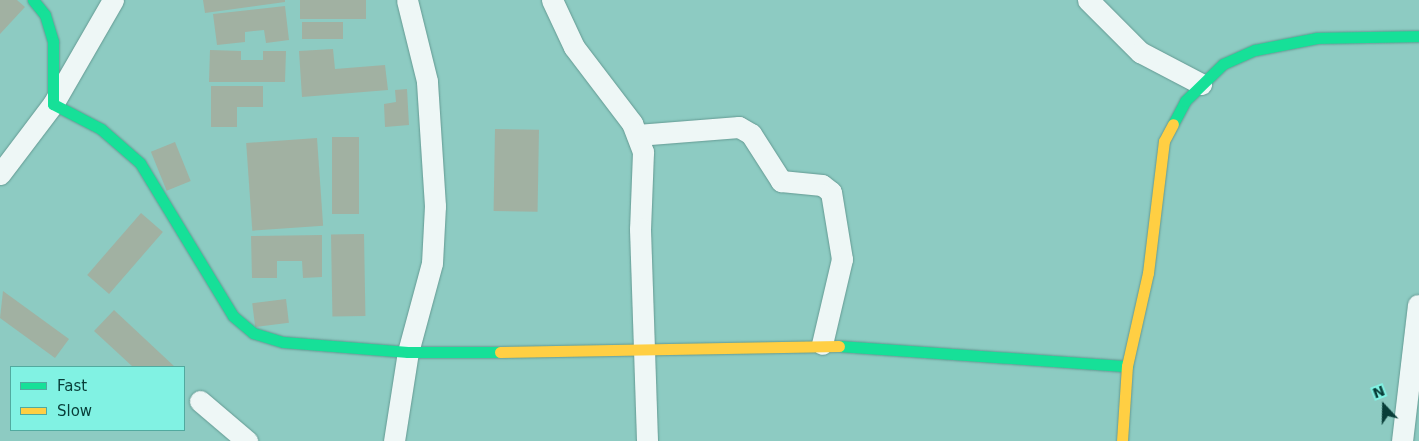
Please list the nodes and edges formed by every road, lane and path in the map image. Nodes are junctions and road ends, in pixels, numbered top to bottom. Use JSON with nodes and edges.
{"nodes":[{"id":1,"x":33,"y":0,"type":"edge"},
{"id":2,"x":113,"y":0,"type":"edge"},
{"id":3,"x":407,"y":0,"type":"edge"},
{"id":4,"x":552,"y":0,"type":"edge"},
{"id":5,"x":1088,"y":0,"type":"edge"},
{"id":6,"x":1419,"y":36,"type":"edge"},
{"id":7,"x":1201,"y":84,"type":"junction"},
{"id":8,"x":53,"y":104,"type":"junction"},
{"id":9,"x":637,"y":135,"type":"junction"},
{"id":10,"x":0,"y":174,"type":"edge"},
{"id":11,"x":1418,"y":305,"type":"edge"},
{"id":12,"x":822,"y":344,"type":"junction"},
{"id":13,"x":646,"y":351,"type":"junction"},
{"id":14,"x":408,"y":352,"type":"junction"},
{"id":15,"x":1128,"y":366,"type":"junction"},
{"id":16,"x":200,"y":401,"type":"dead end"},
{"id":17,"x":247,"y":441,"type":"edge"},
{"id":18,"x":394,"y":441,"type":"edge"},
{"id":19,"x":647,"y":441,"type":"edge"},
{"id":20,"x":1122,"y":441,"type":"edge"},
{"id":21,"x":1402,"y":441,"type":"edge"}],
"edges":[{"from":1,"to":8,"type":"street"},
{"from":2,"to":8,"type":"street"},
{"from":3,"to":14,"type":"street"},
{"from":4,"to":9,"type":"street"},
{"from":5,"to":7,"type":"street"},
{"from":6,"to":7,"type":"street"},
{"from":7,"to":15,"type":"street"},
{"from":8,"to":10,"type":"street"},
{"from":8,"to":14,"type":"street"},
{"from":9,"to":12,"type":"street"},
{"from":9,"to":13,"type":"street"},
{"from":11,"to":21,"type":"street"},
{"from":12,"to":13,"type":"street"},
{"from":12,"to":15,"type":"street"},
{"from":13,"to":14,"type":"street"},
{"from":13,"to":19,"type":"street"},
{"from":14,"to":18,"type":"street"},
{"from":15,"to":20,"type":"street"},
{"from":16,"to":17,"type":"street"}]}
